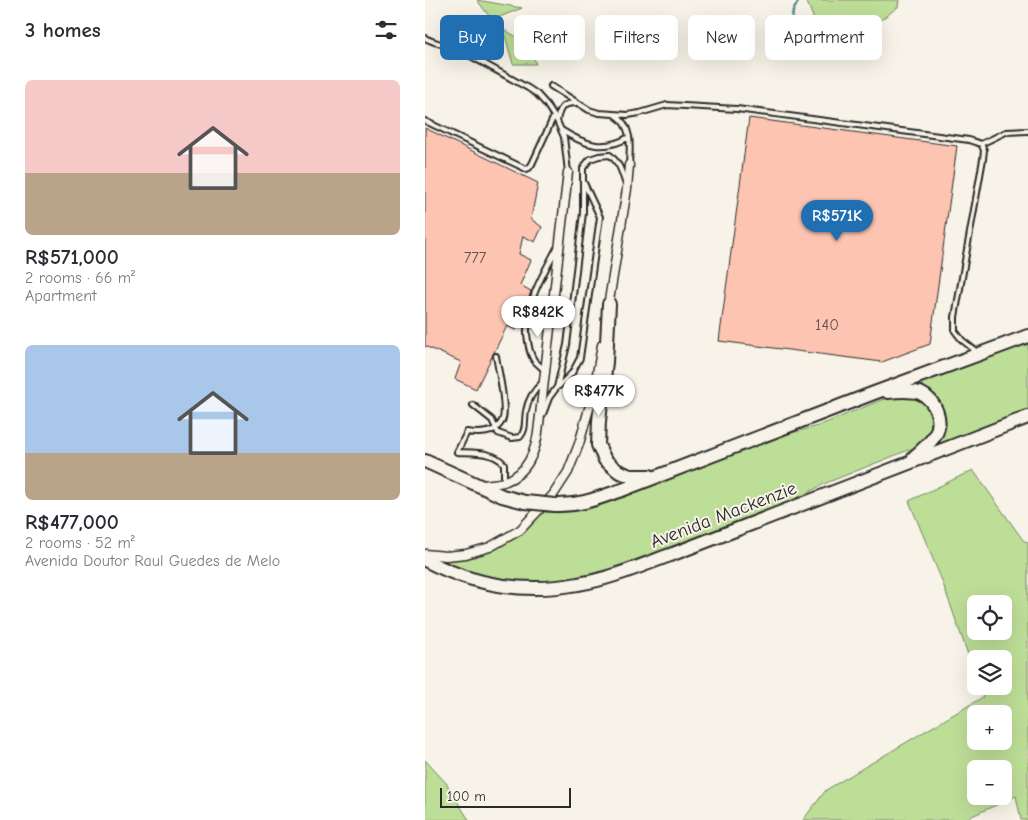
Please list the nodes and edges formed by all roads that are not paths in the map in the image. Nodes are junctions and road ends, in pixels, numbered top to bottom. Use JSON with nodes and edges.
{"nodes":[{"id":1,"x":425,"y":38,"type":"edge"},
{"id":2,"x":551,"y":86,"type":"dead end"},
{"id":3,"x":577,"y":103,"type":"junction"},
{"id":4,"x":614,"y":114,"type":"junction"},
{"id":5,"x":555,"y":118,"type":"junction"},
{"id":6,"x":425,"y":121,"type":"edge"},
{"id":7,"x":561,"y":130,"type":"junction"},
{"id":8,"x":1028,"y":132,"type":"edge"},
{"id":9,"x":629,"y":137,"type":"junction"},
{"id":10,"x":981,"y":144,"type":"junction"},
{"id":11,"x":629,"y":165,"type":"joint"},
{"id":12,"x":568,"y":172,"type":"joint"},
{"id":13,"x":583,"y":181,"type":"junction"},
{"id":14,"x":627,"y":189,"type":"junction"},
{"id":15,"x":559,"y":244,"type":"junction"},
{"id":16,"x":609,"y":304,"type":"junction"},
{"id":17,"x":1028,"y":336,"type":"edge"},
{"id":18,"x":980,"y":353,"type":"junction"},
{"id":19,"x":496,"y":356,"type":"dead end"},
{"id":20,"x":545,"y":371,"type":"junction"},
{"id":21,"x":544,"y":382,"type":"junction"},
{"id":22,"x":557,"y":387,"type":"junction"},
{"id":23,"x":874,"y":393,"type":"junction"},
{"id":24,"x":473,"y":405,"type":"dead end"},
{"id":25,"x":1028,"y":417,"type":"edge"},
{"id":26,"x":539,"y":424,"type":"junction"},
{"id":27,"x":495,"y":428,"type":"junction"},
{"id":28,"x":425,"y":461,"type":"edge"},
{"id":29,"x":904,"y":464,"type":"junction"},
{"id":30,"x":660,"y":476,"type":"junction"},
{"id":31,"x":503,"y":482,"type":"junction"},
{"id":32,"x":479,"y":486,"type":"junction"},
{"id":33,"x":425,"y":554,"type":"edge"},
{"id":34,"x":425,"y":560,"type":"edge"}],
"edges":[{"from":1,"to":5,"type":"lane"},
{"from":2,"to":3,"type":"lane"},
{"from":3,"to":4,"type":"lane"},
{"from":3,"to":5,"type":"lane"},
{"from":4,"to":9,"type":"lane"},
{"from":4,"to":10,"type":"lane"},
{"from":5,"to":6,"type":"lane"},
{"from":5,"to":7,"type":"lane"},
{"from":7,"to":9,"type":"lane"},
{"from":7,"to":12,"type":"lane"},
{"from":8,"to":10,"type":"lane"},
{"from":9,"to":11,"type":"lane"},
{"from":10,"to":18,"type":"lane"},
{"from":11,"to":14,"type":"street"},
{"from":12,"to":15,"type":"street"},
{"from":13,"to":14,"type":"lane"},
{"from":13,"to":22,"type":"lane"},
{"from":13,"to":22,"type":"lane"},
{"from":14,"to":16,"type":"street"},
{"from":15,"to":20,"type":"street"},
{"from":15,"to":20,"type":"lane"},
{"from":16,"to":30,"type":"main road"},
{"from":16,"to":33,"type":"street"},
{"from":17,"to":18,"type":"main road"},
{"from":18,"to":23,"type":"main road"},
{"from":19,"to":27,"type":"lane"},
{"from":20,"to":21,"type":"street"},
{"from":21,"to":26,"type":"street"},
{"from":21,"to":27,"type":"lane"},
{"from":22,"to":26,"type":"lane"},
{"from":23,"to":29,"type":"main road"},
{"from":23,"to":30,"type":"main road"},
{"from":24,"to":27,"type":"lane"},
{"from":25,"to":29,"type":"main road","name":"Avenida Mackenzie"},
{"from":26,"to":31,"type":"street"},
{"from":27,"to":31,"type":"lane"},
{"from":28,"to":32,"type":"main road"},
{"from":29,"to":34,"type":"main road","name":"Avenida Mackenzie"},
{"from":30,"to":32,"type":"main road","bridge":true},
{"from":31,"to":32,"type":"street"}]}
